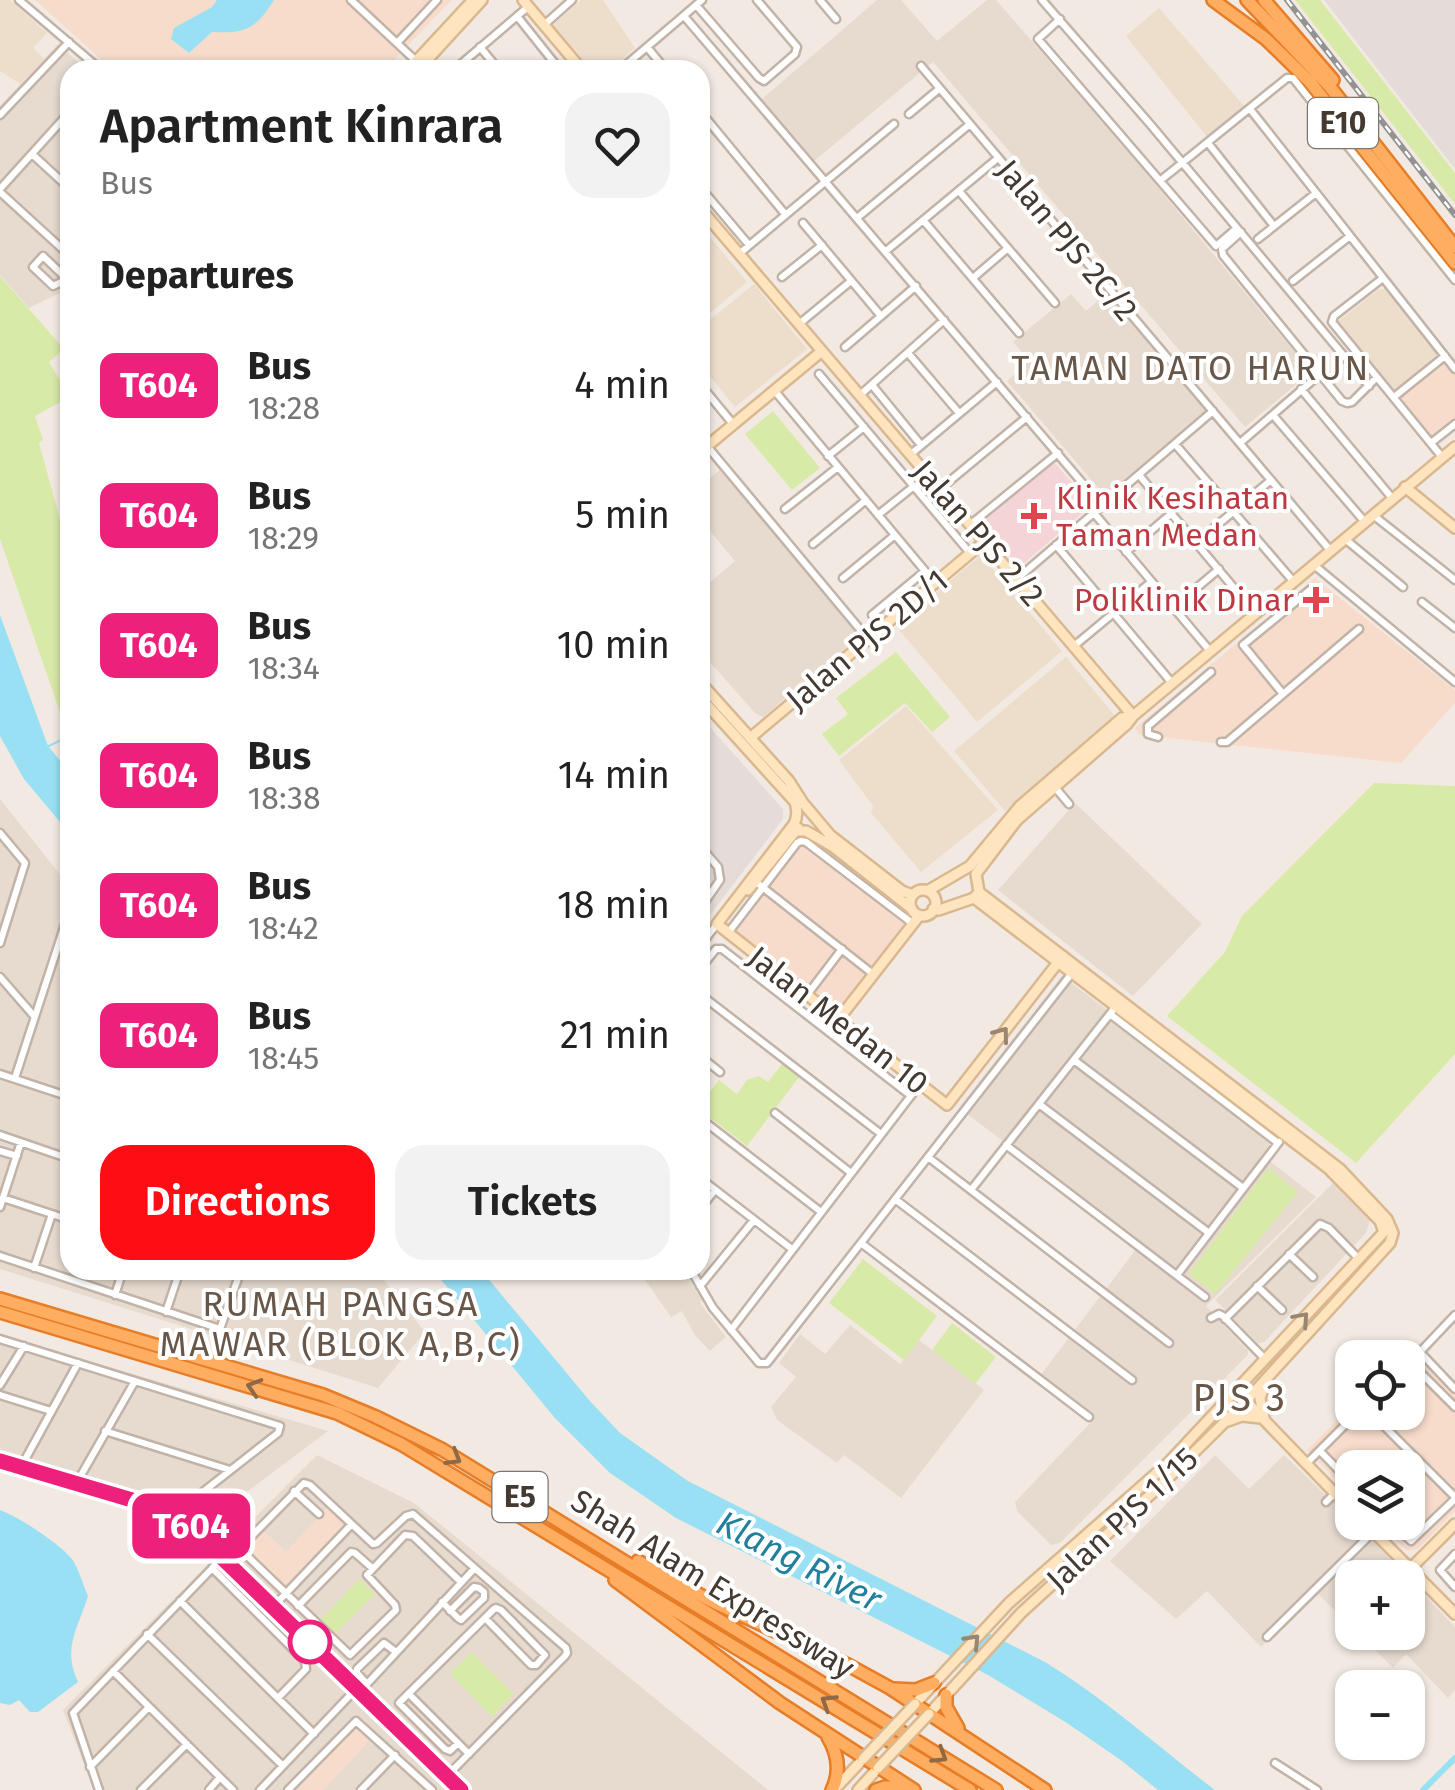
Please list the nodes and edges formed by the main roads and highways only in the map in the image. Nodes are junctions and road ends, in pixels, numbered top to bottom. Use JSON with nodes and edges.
{"nodes":[{"id":1,"x":482,"y":0,"type":"edge"},
{"id":2,"x":1213,"y":0,"type":"edge"},
{"id":3,"x":1247,"y":0,"type":"edge"},
{"id":4,"x":1264,"y":0,"type":"edge"},
{"id":5,"x":467,"y":2,"type":"edge"},
{"id":6,"x":526,"y":3,"type":"edge"},
{"id":7,"x":422,"y":60,"type":"edge"},
{"id":8,"x":423,"y":60,"type":"edge"},
{"id":9,"x":573,"y":60,"type":"edge"},
{"id":10,"x":710,"y":220,"type":"edge"},
{"id":11,"x":1455,"y":234,"type":"edge"},
{"id":12,"x":1455,"y":247,"type":"edge"},
{"id":13,"x":1455,"y":263,"type":"edge"},
{"id":14,"x":822,"y":350,"type":"junction"},
{"id":15,"x":710,"y":444,"type":"edge"},
{"id":16,"x":1455,"y":447,"type":"edge"},
{"id":17,"x":1404,"y":488,"type":"junction"},
{"id":18,"x":1455,"y":528,"type":"edge"},
{"id":19,"x":985,"y":542,"type":"junction"},
{"id":20,"x":710,"y":693,"type":"edge"},
{"id":21,"x":710,"y":708,"type":"edge"},
{"id":22,"x":1132,"y":716,"type":"junction"},
{"id":23,"x":750,"y":738,"type":"junction"},
{"id":24,"x":1052,"y":784,"type":"junction"},
{"id":25,"x":799,"y":817,"type":"junction"},
{"id":26,"x":929,"y":890,"type":"junction"},
{"id":27,"x":742,"y":893,"type":"junction"},
{"id":28,"x":976,"y":895,"type":"junction"},
{"id":29,"x":913,"y":896,"type":"junction"},
{"id":30,"x":933,"y":909,"type":"junction"},
{"id":31,"x":914,"y":916,"type":"junction"},
{"id":32,"x":1060,"y":959,"type":"junction"},
{"id":33,"x":1116,"y":1007,"type":"junction"},
{"id":34,"x":838,"y":1020,"type":"junction"},
{"id":35,"x":1284,"y":1136,"type":"junction"},
{"id":36,"x":1375,"y":1216,"type":"junction"},
{"id":37,"x":1389,"y":1233,"type":"junction"},
{"id":38,"x":1358,"y":1258,"type":"junction"},
{"id":39,"x":0,"y":1299,"type":"edge"},
{"id":40,"x":0,"y":1312,"type":"edge"},
{"id":41,"x":1268,"y":1377,"type":"junction"},
{"id":42,"x":1236,"y":1392,"type":"junction"},
{"id":43,"x":1246,"y":1401,"type":"junction"},
{"id":44,"x":1264,"y":1418,"type":"junction"},
{"id":45,"x":1222,"y":1425,"type":"junction"},
{"id":46,"x":1335,"y":1493,"type":"edge"},
{"id":47,"x":500,"y":1502,"type":"junction"},
{"id":48,"x":559,"y":1520,"type":"junction"},
{"id":49,"x":1455,"y":1524,"type":"edge"},
{"id":50,"x":1382,"y":1540,"type":"edge"},
{"id":51,"x":1401,"y":1560,"type":"edge"},
{"id":52,"x":1419,"y":1560,"type":"edge"},
{"id":53,"x":1425,"y":1584,"type":"edge"},
{"id":54,"x":1455,"y":1614,"type":"edge"},
{"id":55,"x":935,"y":1682,"type":"junction"},
{"id":56,"x":890,"y":1688,"type":"junction"},
{"id":57,"x":948,"y":1692,"type":"junction"},
{"id":58,"x":914,"y":1704,"type":"junction"},
{"id":59,"x":930,"y":1714,"type":"junction"},
{"id":60,"x":962,"y":1734,"type":"junction"},
{"id":61,"x":827,"y":1736,"type":"junction"},
{"id":62,"x":863,"y":1759,"type":"junction"},
{"id":63,"x":878,"y":1768,"type":"junction"},
{"id":64,"x":910,"y":1788,"type":"edge"},
{"id":65,"x":833,"y":1790,"type":"edge"},
{"id":66,"x":858,"y":1790,"type":"edge"},
{"id":67,"x":876,"y":1790,"type":"edge"},
{"id":68,"x":970,"y":1790,"type":"edge"},
{"id":69,"x":996,"y":1790,"type":"edge"},
{"id":70,"x":1046,"y":1790,"type":"edge"}],
"edges":[{"from":1,"to":8,"type":"main road"},
{"from":2,"to":13,"type":"highway","number":"E10"},
{"from":3,"to":12,"type":"highway","number":"E10"},
{"from":4,"to":11,"type":"highway"},
{"from":5,"to":7,"type":"main road"},
{"from":6,"to":9,"type":"main road"},
{"from":10,"to":14,"type":"main road","name":"Jalan PJS 2/2"},
{"from":14,"to":15,"type":"main road"},
{"from":14,"to":19,"type":"main road","name":"Jalan PJS 2/2"},
{"from":16,"to":17,"type":"main road"},
{"from":17,"to":18,"type":"main road"},
{"from":17,"to":22,"type":"main road"},
{"from":19,"to":22,"type":"main road","name":"Jalan PJS 2/2"},
{"from":19,"to":23,"type":"main road","name":"Jalan PJS 2D/1"},
{"from":20,"to":23,"type":"main road"},
{"from":21,"to":25,"type":"main road"},
{"from":22,"to":24,"type":"main road"},
{"from":23,"to":25,"type":"main road"},
{"from":24,"to":26,"type":"main road"},
{"from":24,"to":28,"type":"main road"},
{"from":25,"to":27,"type":"main road"},
{"from":25,"to":27,"type":"main road"},
{"from":25,"to":29,"type":"main road"},
{"from":25,"to":31,"type":"main road"},
{"from":26,"to":29,"type":"main road"},
{"from":26,"to":30,"type":"main road"},
{"from":27,"to":34,"type":"main road","name":"Jalan Medan 10"},
{"from":28,"to":30,"type":"main road"},
{"from":28,"to":32,"type":"main road"},
{"from":29,"to":31,"type":"main road"},
{"from":30,"to":31,"type":"main road"},
{"from":31,"to":34,"type":"main road"},
{"from":32,"to":33,"type":"main road"},
{"from":32,"to":33,"type":"main road"},
{"from":34,"to":32,"type":"main road","name":"Jalan Medan 10","one_way":true},
{"from":33,"to":35,"type":"main road"},
{"from":35,"to":36,"type":"main road"},
{"from":35,"to":37,"type":"main road"},
{"from":36,"to":37,"type":"main road"},
{"from":36,"to":38,"type":"main road"},
{"from":37,"to":38,"type":"main road","name":"Jalan PJS 1/15"},
{"from":37,"to":41,"type":"main road","name":"Jalan PJS 1/15"},
{"from":42,"to":38,"type":"main road","name":"Jalan PJS 1/15","one_way":true},
{"from":39,"to":48,"type":"highway","name":"Shah Alam Expressway","number":"E5","one_way":true},
{"from":47,"to":40,"type":"highway","name":"Shah Alam Expressway","number":"E5","one_way":true},
{"from":41,"to":43,"type":"main road","name":"Jalan PJS 1/15"},
{"from":41,"to":44,"type":"main road"},
{"from":42,"to":43,"type":"main road"},
{"from":55,"to":42,"type":"main road","name":"Jalan PJS 1/15","one_way":true},
{"from":43,"to":44,"type":"main road"},
{"from":43,"to":45,"type":"main road","name":"Jalan PJS 1/15"},
{"from":44,"to":45,"type":"main road"},
{"from":44,"to":46,"type":"main road"},
{"from":45,"to":57,"type":"main road","name":"Jalan PJS 1/15"},
{"from":47,"to":61,"type":"highway"},
{"from":68,"to":47,"type":"highway","name":"Shah Alam Expressway","number":"E5","one_way":true},
{"from":48,"to":56,"type":"highway"},
{"from":48,"to":69,"type":"highway","name":"Shah Alam Expressway","number":"E5","one_way":true},
{"from":49,"to":52,"type":"main road"},
{"from":50,"to":51,"type":"main road"},
{"from":53,"to":54,"type":"main road"},
{"from":55,"to":56,"type":"highway"},
{"from":55,"to":58,"type":"main road","name":"Jalan PJS 1/15"},
{"from":56,"to":58,"type":"highway"},
{"from":57,"to":59,"type":"main road","name":"Jalan PJS 1/15"},
{"from":57,"to":60,"type":"highway"},
{"from":58,"to":59,"type":"highway"},
{"from":58,"to":62,"type":"main road","name":"Jalan PJS 1/15","bridge":true},
{"from":59,"to":60,"type":"highway"},
{"from":59,"to":63,"type":"main road","name":"Jalan PJS 1/15","bridge":true},
{"from":60,"to":70,"type":"highway"},
{"from":61,"to":62,"type":"highway"},
{"from":61,"to":65,"type":"highway"},
{"from":62,"to":63,"type":"highway"},
{"from":62,"to":65,"type":"main road","name":"Jalan PJS 1/15"},
{"from":63,"to":64,"type":"highway"},
{"from":63,"to":66,"type":"main road","name":"Jalan PJS 1/15"},
{"from":64,"to":67,"type":"highway"}]}
